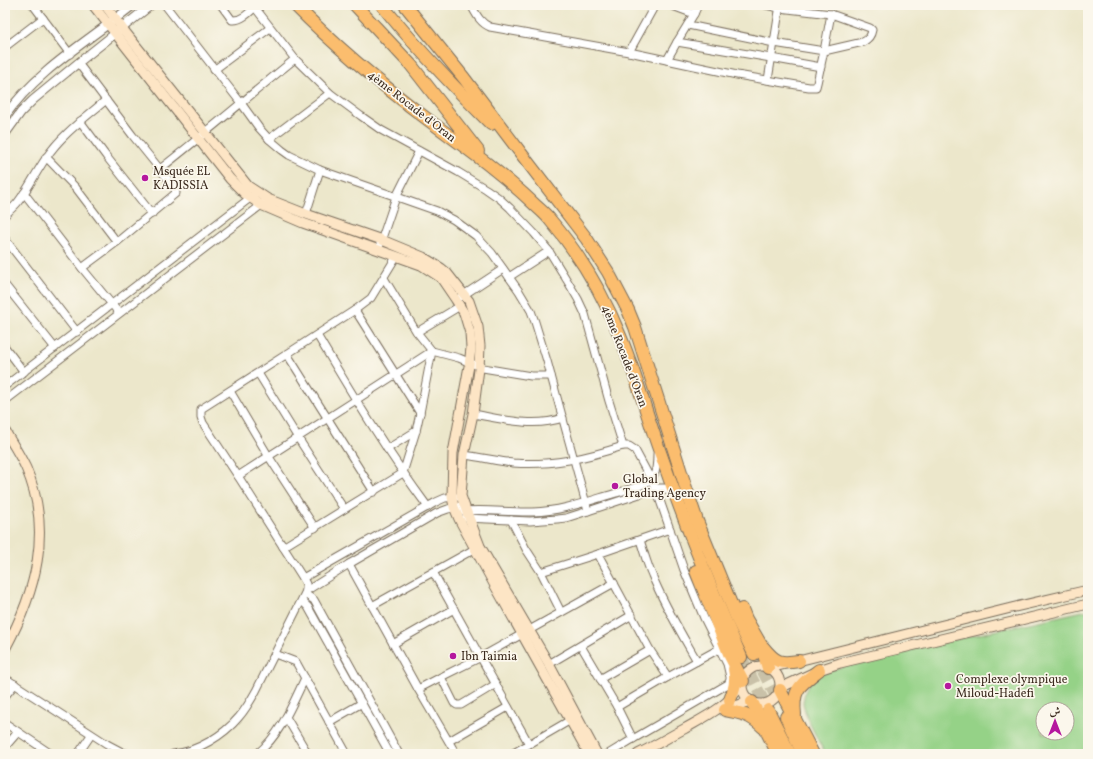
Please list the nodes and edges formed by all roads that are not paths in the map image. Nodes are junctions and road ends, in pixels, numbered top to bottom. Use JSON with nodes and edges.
{"nodes":[{"id":1,"x":33,"y":5,"type":"edge"},
{"id":2,"x":93,"y":5,"type":"edge"},
{"id":3,"x":105,"y":5,"type":"edge"},
{"id":4,"x":133,"y":5,"type":"edge"},
{"id":5,"x":151,"y":5,"type":"edge"},
{"id":6,"x":165,"y":5,"type":"edge"},
{"id":7,"x":221,"y":5,"type":"edge"},
{"id":8,"x":294,"y":5,"type":"edge"},
{"id":9,"x":355,"y":5,"type":"edge"},
{"id":10,"x":382,"y":5,"type":"edge"},
{"id":11,"x":404,"y":5,"type":"edge"},
{"id":12,"x":471,"y":5,"type":"edge"},
{"id":13,"x":655,"y":5,"type":"edge"},
{"id":14,"x":670,"y":5,"type":"edge"},
{"id":15,"x":698,"y":5,"type":"edge"},
{"id":16,"x":766,"y":5,"type":"edge"},
{"id":17,"x":254,"y":6,"type":"edge"},
{"id":18,"x":780,"y":7,"type":"edge"},
{"id":19,"x":694,"y":14,"type":"junction"},
{"id":20,"x":831,"y":14,"type":"junction"},
{"id":21,"x":43,"y":18,"type":"junction"},
{"id":22,"x":112,"y":22,"type":"junction"},
{"id":23,"x":688,"y":25,"type":"junction"},
{"id":24,"x":270,"y":28,"type":"junction"},
{"id":25,"x":118,"y":31,"type":"junction"},
{"id":26,"x":7,"y":42,"type":"edge"},
{"id":27,"x":677,"y":42,"type":"junction"},
{"id":28,"x":774,"y":43,"type":"junction"},
{"id":29,"x":824,"y":51,"type":"junction"},
{"id":30,"x":629,"y":52,"type":"junction"},
{"id":31,"x":70,"y":54,"type":"junction"},
{"id":32,"x":771,"y":58,"type":"junction"},
{"id":33,"x":295,"y":59,"type":"junction"},
{"id":34,"x":667,"y":60,"type":"junction"},
{"id":35,"x":78,"y":63,"type":"junction"},
{"id":36,"x":821,"y":67,"type":"junction"},
{"id":37,"x":214,"y":70,"type":"junction"},
{"id":38,"x":768,"y":80,"type":"junction"},
{"id":39,"x":330,"y":93,"type":"junction"},
{"id":40,"x":106,"y":100,"type":"junction"},
{"id":41,"x":241,"y":103,"type":"junction"},
{"id":42,"x":5,"y":116,"type":"edge"},
{"id":43,"x":80,"y":121,"type":"junction"},
{"id":44,"x":5,"y":134,"type":"edge"},
{"id":45,"x":202,"y":136,"type":"junction"},
{"id":46,"x":269,"y":139,"type":"junction"},
{"id":47,"x":419,"y":151,"type":"junction"},
{"id":48,"x":523,"y":156,"type":"junction"},
{"id":49,"x":46,"y":157,"type":"junction"},
{"id":50,"x":486,"y":162,"type":"junction"},
{"id":51,"x":160,"y":169,"type":"junction"},
{"id":52,"x":320,"y":170,"type":"junction"},
{"id":53,"x":24,"y":193,"type":"junction"},
{"id":54,"x":254,"y":196,"type":"junction"},
{"id":55,"x":396,"y":197,"type":"junction"},
{"id":56,"x":264,"y":202,"type":"junction"},
{"id":57,"x":152,"y":214,"type":"junction"},
{"id":58,"x":306,"y":214,"type":"junction"},
{"id":59,"x":5,"y":215,"type":"edge"},
{"id":60,"x":5,"y":239,"type":"edge"},
{"id":61,"x":382,"y":240,"type":"junction"},
{"id":62,"x":117,"y":242,"type":"junction"},
{"id":63,"x":378,"y":250,"type":"junction"},
{"id":64,"x":549,"y":251,"type":"junction"},
{"id":65,"x":396,"y":256,"type":"junction"},
{"id":66,"x":82,"y":268,"type":"junction"},
{"id":67,"x":503,"y":269,"type":"junction"},
{"id":68,"x":509,"y":277,"type":"junction"},
{"id":69,"x":384,"y":278,"type":"junction"},
{"id":70,"x":5,"y":285,"type":"edge"},
{"id":71,"x":460,"y":300,"type":"junction"},
{"id":72,"x":112,"y":304,"type":"junction"},
{"id":73,"x":355,"y":310,"type":"junction"},
{"id":74,"x":119,"y":313,"type":"junction"},
{"id":75,"x":77,"y":332,"type":"junction"},
{"id":76,"x":417,"y":332,"type":"junction"},
{"id":77,"x":317,"y":335,"type":"junction"},
{"id":78,"x":5,"y":347,"type":"edge"},
{"id":79,"x":55,"y":348,"type":"junction"},
{"id":80,"x":432,"y":351,"type":"junction"},
{"id":81,"x":287,"y":354,"type":"junction"},
{"id":82,"x":469,"y":362,"type":"junction"},
{"id":83,"x":479,"y":366,"type":"junction"},
{"id":84,"x":24,"y":372,"type":"junction"},
{"id":85,"x":258,"y":373,"type":"junction"},
{"id":86,"x":396,"y":375,"type":"junction"},
{"id":87,"x":551,"y":376,"type":"junction"},
{"id":88,"x":5,"y":386,"type":"edge"},
{"id":89,"x":230,"y":391,"type":"junction"},
{"id":90,"x":356,"y":400,"type":"junction"},
{"id":91,"x":5,"y":401,"type":"edge"},
{"id":92,"x":420,"y":413,"type":"junction"},
{"id":93,"x":473,"y":414,"type":"junction"},
{"id":94,"x":563,"y":418,"type":"junction"},
{"id":95,"x":328,"y":419,"type":"junction"},
{"id":96,"x":5,"y":431,"type":"edge"},
{"id":97,"x":416,"y":431,"type":"junction"},
{"id":98,"x":654,"y":435,"type":"junction"},
{"id":99,"x":298,"y":438,"type":"junction"},
{"id":100,"x":623,"y":446,"type":"junction"},
{"id":101,"x":387,"y":449,"type":"junction"},
{"id":102,"x":657,"y":454,"type":"junction"},
{"id":103,"x":464,"y":455,"type":"junction"},
{"id":104,"x":268,"y":457,"type":"junction"},
{"id":105,"x":574,"y":460,"type":"junction"},
{"id":106,"x":403,"y":473,"type":"junction"},
{"id":107,"x":238,"y":476,"type":"junction"},
{"id":108,"x":650,"y":480,"type":"junction"},
{"id":109,"x":656,"y":489,"type":"junction"},
{"id":110,"x":668,"y":490,"type":"junction"},
{"id":111,"x":374,"y":492,"type":"junction"},
{"id":112,"x":586,"y":502,"type":"junction"},
{"id":113,"x":462,"y":505,"type":"junction"},
{"id":114,"x":428,"y":507,"type":"junction"},
{"id":115,"x":344,"y":509,"type":"junction"},
{"id":116,"x":588,"y":511,"type":"junction"},
{"id":117,"x":456,"y":513,"type":"junction"},
{"id":118,"x":511,"y":520,"type":"junction"},
{"id":119,"x":315,"y":528,"type":"junction"},
{"id":120,"x":670,"y":529,"type":"junction"},
{"id":121,"x":640,"y":540,"type":"junction"},
{"id":122,"x":283,"y":547,"type":"junction"},
{"id":123,"x":478,"y":548,"type":"junction"},
{"id":124,"x":598,"y":554,"type":"junction"},
{"id":125,"x":349,"y":564,"type":"junction"},
{"id":126,"x":433,"y":572,"type":"junction"},
{"id":127,"x":541,"y":572,"type":"junction"},
{"id":128,"x":303,"y":578,"type":"junction"},
{"id":129,"x":614,"y":583,"type":"junction"},
{"id":130,"x":1088,"y":590,"type":"edge"},
{"id":131,"x":304,"y":595,"type":"junction"},
{"id":132,"x":1088,"y":604,"type":"edge"},
{"id":133,"x":372,"y":606,"type":"junction"},
{"id":134,"x":454,"y":609,"type":"junction"},
{"id":135,"x":561,"y":612,"type":"junction"},
{"id":136,"x":632,"y":615,"type":"junction"},
{"id":137,"x":525,"y":632,"type":"junction"},
{"id":138,"x":393,"y":644,"type":"junction"},
{"id":139,"x":581,"y":646,"type":"junction"},
{"id":140,"x":5,"y":649,"type":"edge"},
{"id":141,"x":719,"y":649,"type":"junction"},
{"id":142,"x":757,"y":649,"type":"junction"},
{"id":143,"x":650,"y":650,"type":"junction"},
{"id":144,"x":276,"y":654,"type":"junction"},
{"id":145,"x":481,"y":657,"type":"junction"},
{"id":146,"x":736,"y":657,"type":"junction"},
{"id":147,"x":697,"y":661,"type":"junction"},
{"id":148,"x":800,"y":661,"type":"junction"},
{"id":149,"x":549,"y":664,"type":"junction"},
{"id":150,"x":769,"y":668,"type":"junction"},
{"id":151,"x":819,"y":670,"type":"junction"},
{"id":152,"x":441,"y":677,"type":"junction"},
{"id":153,"x":668,"y":677,"type":"junction"},
{"id":154,"x":5,"y":678,"type":"edge"},
{"id":155,"x":305,"y":678,"type":"junction"},
{"id":156,"x":600,"y":679,"type":"junction"},
{"id":157,"x":742,"y":683,"type":"junction"},
{"id":158,"x":15,"y":684,"type":"junction"},
{"id":159,"x":496,"y":684,"type":"junction"},
{"id":160,"x":418,"y":690,"type":"junction"},
{"id":161,"x":780,"y":693,"type":"junction"},
{"id":162,"x":5,"y":696,"type":"edge"},
{"id":163,"x":751,"y":701,"type":"junction"},
{"id":164,"x":362,"y":703,"type":"junction"},
{"id":165,"x":508,"y":707,"type":"junction"},
{"id":166,"x":617,"y":707,"type":"junction"},
{"id":167,"x":723,"y":707,"type":"junction"},
{"id":168,"x":375,"y":710,"type":"junction"},
{"id":169,"x":768,"y":710,"type":"tunnel mouth"},
{"id":170,"x":368,"y":714,"type":"junction"},
{"id":171,"x":286,"y":716,"type":"junction"},
{"id":172,"x":574,"y":719,"type":"junction"},
{"id":173,"x":796,"y":720,"type":"junction"},
{"id":174,"x":329,"y":722,"type":"junction"},
{"id":175,"x":5,"y":723,"type":"edge"},
{"id":176,"x":767,"y":730,"type":"junction"},
{"id":177,"x":18,"y":732,"type":"junction"},
{"id":178,"x":91,"y":735,"type":"junction"},
{"id":179,"x":633,"y":738,"type":"junction"},
{"id":180,"x":449,"y":741,"type":"junction"},
{"id":181,"x":529,"y":744,"type":"junction"},
{"id":182,"x":266,"y":746,"type":"junction"},
{"id":183,"x":5,"y":747,"type":"edge"},
{"id":184,"x":124,"y":753,"type":"edge"},
{"id":185,"x":51,"y":754,"type":"edge"},
{"id":186,"x":78,"y":754,"type":"edge"},
{"id":187,"x":131,"y":754,"type":"edge"},
{"id":188,"x":173,"y":754,"type":"edge"},
{"id":189,"x":177,"y":754,"type":"edge"},
{"id":190,"x":257,"y":754,"type":"edge"},
{"id":191,"x":270,"y":754,"type":"edge"},
{"id":192,"x":308,"y":754,"type":"edge"},
{"id":193,"x":347,"y":754,"type":"edge"},
{"id":194,"x":390,"y":754,"type":"edge"},
{"id":195,"x":399,"y":754,"type":"edge"},
{"id":196,"x":456,"y":754,"type":"edge"},
{"id":197,"x":512,"y":754,"type":"edge"},
{"id":198,"x":588,"y":754,"type":"edge"},
{"id":199,"x":597,"y":754,"type":"edge"},
{"id":200,"x":608,"y":754,"type":"edge"},
{"id":201,"x":638,"y":754,"type":"edge"},
{"id":202,"x":778,"y":754,"type":"edge"},
{"id":203,"x":790,"y":754,"type":"edge"},
{"id":204,"x":803,"y":754,"type":"edge"},
{"id":205,"x":813,"y":754,"type":"edge"}],
"edges":[{"from":1,"to":21,"type":"street"},
{"from":2,"to":22,"type":"main road"},
{"from":3,"to":22,"type":"main road"},
{"from":4,"to":22,"type":"street"},
{"from":5,"to":25,"type":"street"},
{"from":6,"to":37,"type":"street"},
{"from":7,"to":17,"type":"street"},
{"from":8,"to":50,"type":"highway","name":"4ème Rocade d'Oran"},
{"from":9,"to":50,"type":"highway"},
{"from":10,"to":48,"type":"highway"},
{"from":11,"to":48,"type":"highway","name":"4ème Rocade d'Oran"},
{"from":12,"to":30,"type":"street"},
{"from":13,"to":30,"type":"street"},
{"from":14,"to":19,"type":"street"},
{"from":15,"to":19,"type":"street"},
{"from":16,"to":18,"type":"street"},
{"from":17,"to":24,"type":"street"},
{"from":18,"to":20,"type":"street"},
{"from":18,"to":28,"type":"street"},
{"from":19,"to":23,"type":"street"},
{"from":20,"to":29,"type":"street"},
{"from":20,"to":29,"type":"street"},
{"from":21,"to":26,"type":"street"},
{"from":21,"to":31,"type":"street"},
{"from":22,"to":25,"type":"main road"},
{"from":22,"to":31,"type":"street"},
{"from":23,"to":27,"type":"street"},
{"from":23,"to":28,"type":"street"},
{"from":24,"to":33,"type":"street"},
{"from":24,"to":37,"type":"street"},
{"from":25,"to":35,"type":"street"},
{"from":25,"to":45,"type":"main road"},
{"from":27,"to":32,"type":"street"},
{"from":27,"to":34,"type":"street"},
{"from":28,"to":29,"type":"street"},
{"from":28,"to":32,"type":"street"},
{"from":29,"to":36,"type":"street"},
{"from":30,"to":34,"type":"street"},
{"from":31,"to":42,"type":"street"},
{"from":32,"to":36,"type":"street"},
{"from":32,"to":38,"type":"street"},
{"from":33,"to":39,"type":"street"},
{"from":33,"to":41,"type":"street"},
{"from":34,"to":38,"type":"street"},
{"from":35,"to":40,"type":"street"},
{"from":35,"to":44,"type":"street"},
{"from":36,"to":38,"type":"street"},
{"from":37,"to":41,"type":"street"},
{"from":39,"to":46,"type":"street"},
{"from":39,"to":47,"type":"street"},
{"from":40,"to":43,"type":"street"},
{"from":40,"to":51,"type":"street"},
{"from":41,"to":45,"type":"street"},
{"from":41,"to":46,"type":"street"},
{"from":43,"to":49,"type":"street"},
{"from":43,"to":57,"type":"street"},
{"from":45,"to":51,"type":"street"},
{"from":45,"to":54,"type":"main road"},
{"from":46,"to":52,"type":"street"},
{"from":47,"to":55,"type":"street"},
{"from":47,"to":64,"type":"street"},
{"from":48,"to":142,"type":"highway","name":"4ème Rocade d'Oran"},
{"from":49,"to":53,"type":"street"},
{"from":49,"to":62,"type":"street"},
{"from":50,"to":98,"type":"highway","name":"4ème Rocade d'Oran"},
{"from":51,"to":57,"type":"street"},
{"from":52,"to":55,"type":"street"},
{"from":52,"to":58,"type":"street"},
{"from":53,"to":59,"type":"street"},
{"from":53,"to":66,"type":"street"},
{"from":54,"to":56,"type":"main road"},
{"from":54,"to":72,"type":"street"},
{"from":55,"to":61,"type":"street"},
{"from":55,"to":67,"type":"street"},
{"from":56,"to":58,"type":"main road"},
{"from":56,"to":63,"type":"main road"},
{"from":56,"to":74,"type":"street"},
{"from":57,"to":62,"type":"street"},
{"from":58,"to":61,"type":"main road"},
{"from":60,"to":75,"type":"street"},
{"from":61,"to":63,"type":"street"},
{"from":61,"to":71,"type":"main road"},
{"from":62,"to":66,"type":"street"},
{"from":63,"to":65,"type":"main road"},
{"from":64,"to":68,"type":"street"},
{"from":64,"to":100,"type":"street"},
{"from":65,"to":69,"type":"street"},
{"from":65,"to":71,"type":"main road"},
{"from":66,"to":72,"type":"street"},
{"from":67,"to":68,"type":"street"},
{"from":67,"to":71,"type":"street"},
{"from":68,"to":87,"type":"street"},
{"from":69,"to":73,"type":"street"},
{"from":69,"to":76,"type":"street"},
{"from":70,"to":79,"type":"street"},
{"from":71,"to":76,"type":"street"},
{"from":71,"to":82,"type":"main road"},
{"from":71,"to":83,"type":"main road"},
{"from":72,"to":74,"type":"street"},
{"from":72,"to":75,"type":"street"},
{"from":73,"to":77,"type":"street"},
{"from":73,"to":86,"type":"street"},
{"from":74,"to":91,"type":"street"},
{"from":75,"to":79,"type":"street"},
{"from":76,"to":80,"type":"street"},
{"from":77,"to":81,"type":"street"},
{"from":77,"to":90,"type":"street"},
{"from":78,"to":84,"type":"street"},
{"from":79,"to":84,"type":"street"},
{"from":80,"to":82,"type":"street"},
{"from":80,"to":86,"type":"street"},
{"from":80,"to":92,"type":"street"},
{"from":81,"to":85,"type":"street"},
{"from":81,"to":95,"type":"street"},
{"from":82,"to":83,"type":"street"},
{"from":82,"to":113,"type":"main road"},
{"from":83,"to":87,"type":"street"},
{"from":83,"to":93,"type":"main road"},
{"from":84,"to":88,"type":"street"},
{"from":85,"to":89,"type":"street"},
{"from":85,"to":99,"type":"street"},
{"from":86,"to":90,"type":"street"},
{"from":86,"to":92,"type":"street"},
{"from":87,"to":94,"type":"street"},
{"from":89,"to":104,"type":"street"},
{"from":89,"to":107,"type":"street"},
{"from":90,"to":95,"type":"street"},
{"from":90,"to":101,"type":"street"},
{"from":92,"to":97,"type":"street"},
{"from":93,"to":94,"type":"street"},
{"from":93,"to":103,"type":"main road"},
{"from":94,"to":105,"type":"street"},
{"from":95,"to":99,"type":"street"},
{"from":95,"to":111,"type":"street"},
{"from":96,"to":140,"type":"main road"},
{"from":97,"to":101,"type":"street"},
{"from":97,"to":106,"type":"street"},
{"from":98,"to":102,"type":"highway"},
{"from":98,"to":146,"type":"highway","name":"4ème Rocade d'Oran"},
{"from":99,"to":104,"type":"street"},
{"from":99,"to":115,"type":"street"},
{"from":100,"to":105,"type":"street"},
{"from":100,"to":108,"type":"street"},
{"from":101,"to":106,"type":"street"},
{"from":102,"to":108,"type":"street"},
{"from":102,"to":110,"type":"highway"},
{"from":103,"to":105,"type":"street"},
{"from":103,"to":113,"type":"main road"},
{"from":104,"to":107,"type":"street"},
{"from":104,"to":119,"type":"street"},
{"from":105,"to":112,"type":"street"},
{"from":106,"to":111,"type":"street"},
{"from":106,"to":114,"type":"street"},
{"from":107,"to":122,"type":"street"},
{"from":108,"to":109,"type":"street"},
{"from":108,"to":112,"type":"street"},
{"from":109,"to":110,"type":"street"},
{"from":109,"to":116,"type":"street"},
{"from":109,"to":120,"type":"street"},
{"from":110,"to":146,"type":"highway"},
{"from":111,"to":115,"type":"street"},
{"from":112,"to":113,"type":"street"},
{"from":112,"to":116,"type":"street"},
{"from":113,"to":114,"type":"street"},
{"from":113,"to":117,"type":"main road"},
{"from":113,"to":117,"type":"street"},
{"from":113,"to":118,"type":"street"},
{"from":113,"to":123,"type":"main road"},
{"from":114,"to":128,"type":"street"},
{"from":115,"to":119,"type":"street"},
{"from":116,"to":118,"type":"street"},
{"from":117,"to":123,"type":"main road"},
{"from":117,"to":125,"type":"street"},
{"from":118,"to":127,"type":"street"},
{"from":119,"to":122,"type":"street"},
{"from":120,"to":121,"type":"street"},
{"from":120,"to":141,"type":"street"},
{"from":121,"to":124,"type":"street"},
{"from":121,"to":147,"type":"street"},
{"from":122,"to":128,"type":"street"},
{"from":123,"to":126,"type":"street"},
{"from":123,"to":137,"type":"main road"},
{"from":124,"to":127,"type":"street"},
{"from":124,"to":129,"type":"street"},
{"from":125,"to":131,"type":"street"},
{"from":125,"to":133,"type":"street"},
{"from":126,"to":133,"type":"street"},
{"from":126,"to":134,"type":"street"},
{"from":127,"to":135,"type":"street"},
{"from":128,"to":131,"type":"street"},
{"from":129,"to":135,"type":"street"},
{"from":129,"to":136,"type":"street"},
{"from":130,"to":148,"type":"main road"},
{"from":131,"to":144,"type":"street"},
{"from":131,"to":164,"type":"street"},
{"from":131,"to":168,"type":"street"},
{"from":132,"to":151,"type":"main road"},
{"from":133,"to":138,"type":"street"},
{"from":134,"to":138,"type":"street"},
{"from":134,"to":145,"type":"street"},
{"from":135,"to":137,"type":"street"},
{"from":136,"to":139,"type":"street"},
{"from":136,"to":143,"type":"street"},
{"from":137,"to":145,"type":"street"},
{"from":137,"to":149,"type":"main road"},
{"from":137,"to":172,"type":"main road"},
{"from":138,"to":160,"type":"street"},
{"from":139,"to":149,"type":"street"},
{"from":139,"to":156,"type":"street"},
{"from":141,"to":147,"type":"street"},
{"from":141,"to":179,"type":"street"},
{"from":142,"to":148,"type":"highway"},
{"from":142,"to":150,"type":"highway"},
{"from":143,"to":153,"type":"street"},
{"from":143,"to":156,"type":"street"},
{"from":144,"to":155,"type":"street"},
{"from":144,"to":189,"type":"street"},
{"from":145,"to":152,"type":"street"},
{"from":145,"to":159,"type":"street"},
{"from":146,"to":157,"type":"highway"},
{"from":146,"to":167,"type":"highway"},
{"from":147,"to":153,"type":"street"},
{"from":148,"to":150,"type":"main road"},
{"from":149,"to":172,"type":"main road"},
{"from":150,"to":157,"type":"main road"},
{"from":150,"to":161,"type":"main road"},
{"from":151,"to":161,"type":"main road"},
{"from":151,"to":173,"type":"highway"},
{"from":152,"to":159,"type":"street"},
{"from":152,"to":160,"type":"street"},
{"from":153,"to":166,"type":"street"},
{"from":154,"to":158,"type":"street"},
{"from":155,"to":171,"type":"street"},
{"from":155,"to":174,"type":"street"},
{"from":156,"to":166,"type":"street"},
{"from":157,"to":163,"type":"main road"},
{"from":157,"to":167,"type":"main road"},
{"from":158,"to":162,"type":"street"},
{"from":158,"to":178,"type":"street"},
{"from":159,"to":165,"type":"street"},
{"from":160,"to":180,"type":"street"},
{"from":161,"to":163,"type":"main road"},
{"from":161,"to":173,"type":"highway"},
{"from":161,"to":204,"type":"highway"},
{"from":163,"to":167,"type":"main road"},
{"from":163,"to":176,"type":"highway"},
{"from":164,"to":170,"type":"street"},
{"from":164,"to":174,"type":"street"},
{"from":165,"to":180,"type":"street"},
{"from":165,"to":181,"type":"street"},
{"from":166,"to":179,"type":"street"},
{"from":167,"to":176,"type":"highway"},
{"from":167,"to":201,"type":"main road"},
{"from":168,"to":170,"type":"street"},
{"from":168,"to":195,"type":"street"},
{"from":169,"to":203,"type":"highway"},
{"from":170,"to":194,"type":"street"},
{"from":171,"to":182,"type":"street"},
{"from":171,"to":192,"type":"street"},
{"from":172,"to":181,"type":"street"},
{"from":172,"to":198,"type":"main road"},
{"from":172,"to":199,"type":"main road"},
{"from":173,"to":205,"type":"highway"},
{"from":174,"to":193,"type":"street"},
{"from":175,"to":177,"type":"street"},
{"from":176,"to":202,"type":"highway"},
{"from":177,"to":183,"type":"street"},
{"from":177,"to":185,"type":"street"},
{"from":178,"to":184,"type":"street"},
{"from":178,"to":186,"type":"street"},
{"from":179,"to":200,"type":"street"},
{"from":180,"to":196,"type":"street"},
{"from":181,"to":197,"type":"street"},
{"from":182,"to":190,"type":"street"},
{"from":182,"to":191,"type":"street"},
{"from":184,"to":187,"type":"street"},
{"from":188,"to":189,"type":"street"}]}
